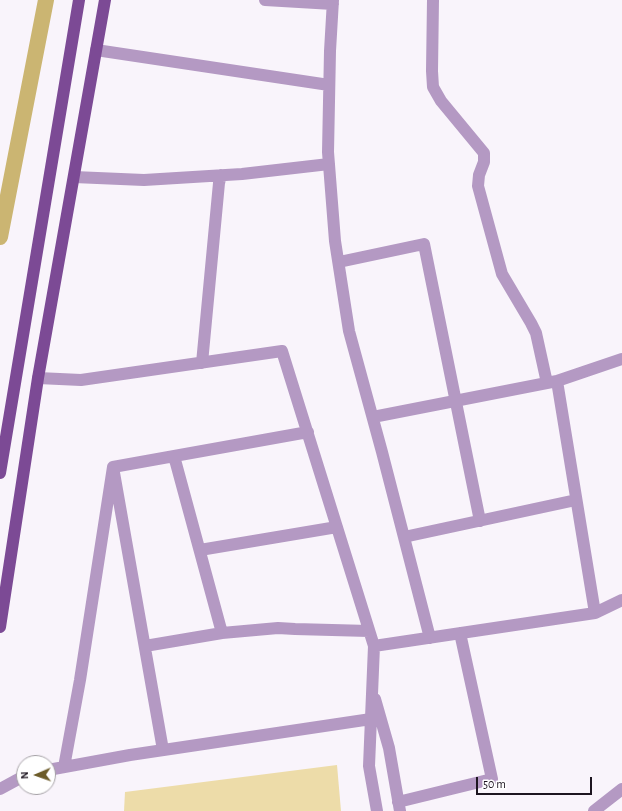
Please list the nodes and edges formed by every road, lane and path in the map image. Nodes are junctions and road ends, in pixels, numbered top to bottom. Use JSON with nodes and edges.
{"nodes":[{"id":1,"x":79,"y":0,"type":"edge"},
{"id":2,"x":105,"y":0,"type":"edge"},
{"id":3,"x":265,"y":0,"type":"edge"},
{"id":4,"x":433,"y":0,"type":"edge"},
{"id":5,"x":333,"y":2,"type":"edge"},
{"id":6,"x":96,"y":50,"type":"junction"},
{"id":7,"x":329,"y":85,"type":"junction"},
{"id":8,"x":329,"y":164,"type":"junction"},
{"id":9,"x":221,"y":175,"type":"junction"},
{"id":10,"x":74,"y":177,"type":"junction"},
{"id":11,"x":338,"y":262,"type":"junction"},
{"id":12,"x":622,"y":359,"type":"edge"},
{"id":13,"x":202,"y":363,"type":"junction"},
{"id":14,"x":38,"y":378,"type":"junction"},
{"id":15,"x":552,"y":382,"type":"junction"},
{"id":16,"x":455,"y":400,"type":"junction"},
{"id":17,"x":373,"y":417,"type":"junction"},
{"id":18,"x":308,"y":432,"type":"junction"},
{"id":19,"x":174,"y":456,"type":"junction"},
{"id":20,"x":113,"y":467,"type":"junction"},
{"id":21,"x":0,"y":473,"type":"edge"},
{"id":22,"x":576,"y":500,"type":"junction"},
{"id":23,"x":480,"y":521,"type":"junction"},
{"id":24,"x":337,"y":527,"type":"junction"},
{"id":25,"x":404,"y":537,"type":"junction"},
{"id":26,"x":200,"y":550,"type":"junction"},
{"id":27,"x":622,"y":600,"type":"edge"},
{"id":28,"x":595,"y":613,"type":"junction"},
{"id":29,"x":0,"y":627,"type":"edge"},
{"id":30,"x":369,"y":631,"type":"junction"},
{"id":31,"x":222,"y":633,"type":"junction"},
{"id":32,"x":460,"y":633,"type":"junction"},
{"id":33,"x":430,"y":638,"type":"junction"},
{"id":34,"x":145,"y":646,"type":"junction"},
{"id":35,"x":374,"y":646,"type":"junction"},
{"id":36,"x":372,"y":690,"type":"junction"},
{"id":37,"x":371,"y":718,"type":"junction"},
{"id":38,"x":163,"y":750,"type":"junction"},
{"id":39,"x":64,"y":767,"type":"junction"},
{"id":40,"x":56,"y":768,"type":"edge"},
{"id":41,"x":16,"y":780,"type":"edge"},
{"id":42,"x":0,"y":789,"type":"edge"},
{"id":43,"x":622,"y":789,"type":"edge"},
{"id":44,"x":399,"y":806,"type":"edge"},
{"id":45,"x":376,"y":811,"type":"edge"},
{"id":46,"x":594,"y":811,"type":"edge"}],
"edges":[{"from":1,"to":21,"type":"main road"},
{"from":2,"to":6,"type":"main road"},
{"from":3,"to":5,"type":"street"},
{"from":4,"to":15,"type":"street"},
{"from":5,"to":7,"type":"street"},
{"from":6,"to":7,"type":"street"},
{"from":6,"to":10,"type":"main road"},
{"from":7,"to":8,"type":"street"},
{"from":8,"to":9,"type":"street"},
{"from":8,"to":11,"type":"street"},
{"from":9,"to":10,"type":"street"},
{"from":9,"to":13,"type":"street"},
{"from":10,"to":14,"type":"main road"},
{"from":11,"to":16,"type":"street"},
{"from":11,"to":17,"type":"street"},
{"from":12,"to":15,"type":"street"},
{"from":13,"to":14,"type":"street"},
{"from":13,"to":18,"type":"street"},
{"from":14,"to":29,"type":"main road"},
{"from":15,"to":16,"type":"street"},
{"from":15,"to":22,"type":"street"},
{"from":16,"to":17,"type":"street"},
{"from":16,"to":23,"type":"street"},
{"from":17,"to":25,"type":"street"},
{"from":18,"to":19,"type":"street"},
{"from":18,"to":24,"type":"street"},
{"from":19,"to":20,"type":"street"},
{"from":19,"to":26,"type":"street"},
{"from":20,"to":34,"type":"street"},
{"from":20,"to":39,"type":"street"},
{"from":22,"to":23,"type":"street"},
{"from":22,"to":28,"type":"street"},
{"from":23,"to":25,"type":"street"},
{"from":24,"to":26,"type":"street"},
{"from":24,"to":30,"type":"street"},
{"from":25,"to":33,"type":"street"},
{"from":26,"to":31,"type":"street"},
{"from":27,"to":28,"type":"street"},
{"from":28,"to":32,"type":"street"},
{"from":30,"to":31,"type":"street"},
{"from":30,"to":35,"type":"street"},
{"from":31,"to":34,"type":"street"},
{"from":32,"to":33,"type":"street"},
{"from":32,"to":44,"type":"street"},
{"from":33,"to":35,"type":"street"},
{"from":34,"to":38,"type":"street"},
{"from":35,"to":36,"type":"street"},
{"from":36,"to":37,"type":"street"},
{"from":36,"to":44,"type":"street"},
{"from":37,"to":38,"type":"street"},
{"from":37,"to":45,"type":"street"},
{"from":38,"to":39,"type":"street"},
{"from":39,"to":40,"type":"street"},
{"from":41,"to":42,"type":"street"},
{"from":43,"to":46,"type":"street"}]}
